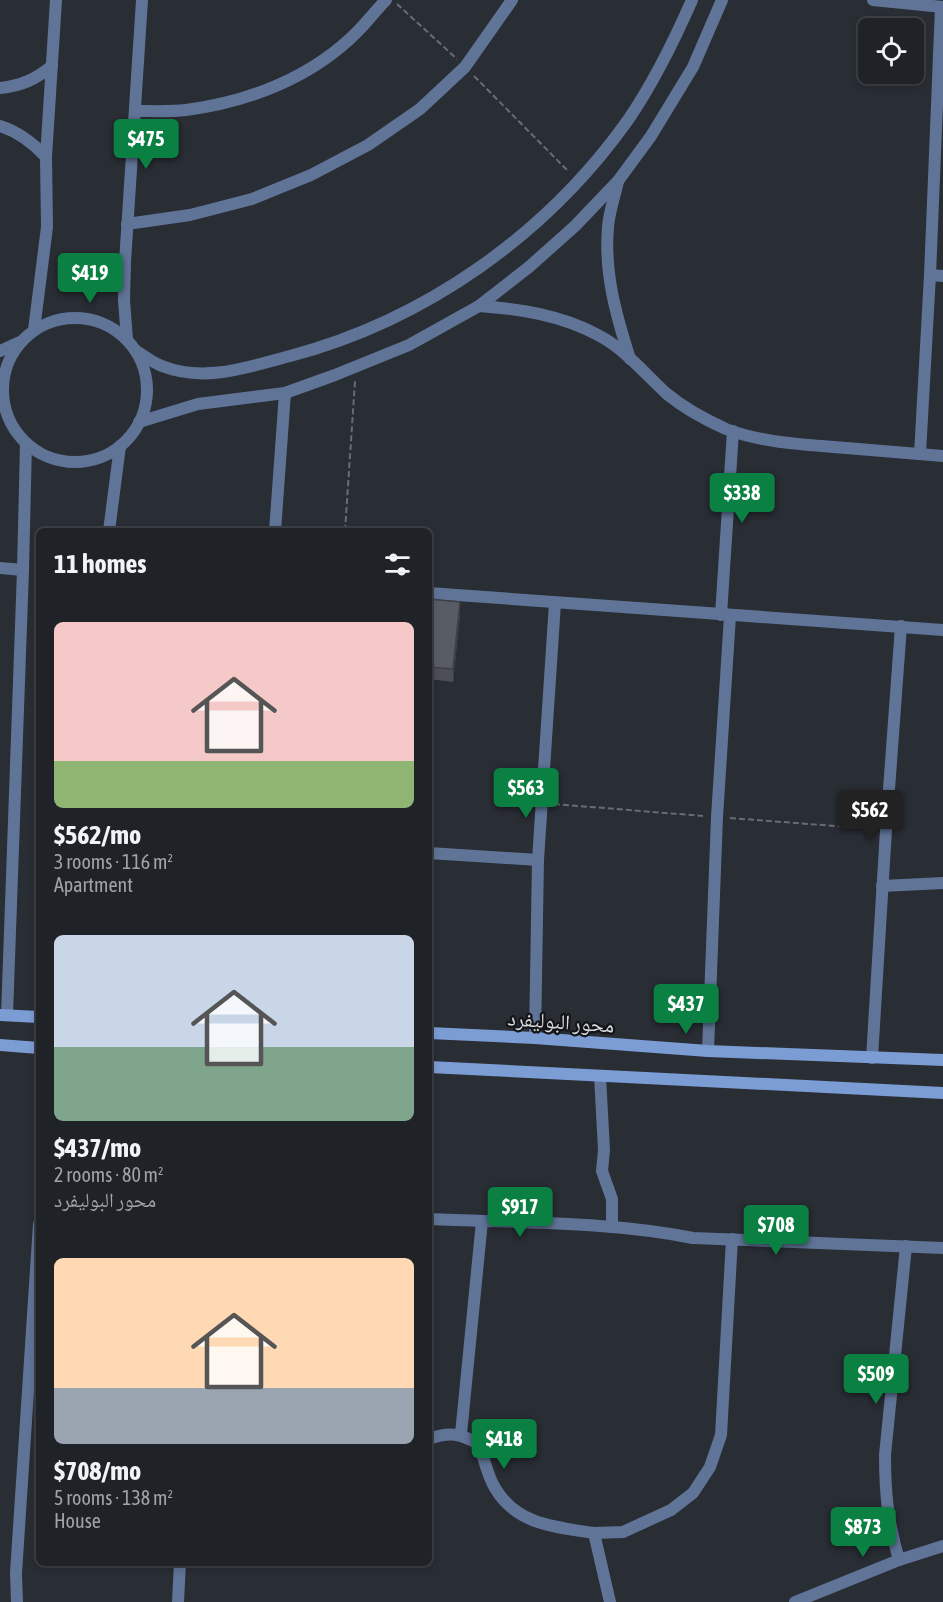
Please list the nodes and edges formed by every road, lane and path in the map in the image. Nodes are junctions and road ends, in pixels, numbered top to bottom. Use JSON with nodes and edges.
{"nodes":[{"id":1,"x":56,"y":0,"type":"edge"},
{"id":2,"x":142,"y":0,"type":"edge"},
{"id":3,"x":386,"y":0,"type":"edge"},
{"id":4,"x":393,"y":0,"type":"edge"},
{"id":5,"x":512,"y":0,"type":"edge"},
{"id":6,"x":692,"y":0,"type":"edge"},
{"id":7,"x":722,"y":0,"type":"edge"},
{"id":8,"x":873,"y":0,"type":"edge"},
{"id":9,"x":942,"y":7,"type":"edge"},
{"id":10,"x":52,"y":66,"type":"junction"},
{"id":11,"x":465,"y":67,"type":"junction"},
{"id":12,"x":0,"y":88,"type":"edge"},
{"id":13,"x":135,"y":111,"type":"junction"},
{"id":14,"x":0,"y":126,"type":"edge"},
{"id":15,"x":46,"y":157,"type":"junction"},
{"id":16,"x":578,"y":181,"type":"junction"},
{"id":17,"x":618,"y":181,"type":"junction"},
{"id":18,"x":127,"y":224,"type":"junction"},
{"id":19,"x":937,"y":276,"type":"edge"},
{"id":20,"x":479,"y":306,"type":"junction"},
{"id":21,"x":34,"y":330,"type":"junction"},
{"id":22,"x":21,"y":342,"type":"junction"},
{"id":23,"x":131,"y":345,"type":"junction"},
{"id":24,"x":0,"y":351,"type":"edge"},
{"id":25,"x":630,"y":358,"type":"junction"},
{"id":26,"x":356,"y":367,"type":"junction"},
{"id":27,"x":285,"y":393,"type":"junction"},
{"id":28,"x":5,"y":421,"type":"edge"},
{"id":29,"x":139,"y":422,"type":"junction"},
{"id":30,"x":734,"y":431,"type":"junction"},
{"id":31,"x":26,"y":443,"type":"junction"},
{"id":32,"x":120,"y":446,"type":"junction"},
{"id":33,"x":920,"y":454,"type":"junction"},
{"id":34,"x":943,"y":456,"type":"edge"},
{"id":35,"x":109,"y":528,"type":"edge"},
{"id":36,"x":275,"y":528,"type":"edge"},
{"id":37,"x":345,"y":528,"type":"edge"},
{"id":38,"x":0,"y":568,"type":"edge"},
{"id":39,"x":23,"y":570,"type":"junction"},
{"id":40,"x":432,"y":593,"type":"edge"},
{"id":41,"x":555,"y":603,"type":"junction"},
{"id":42,"x":725,"y":615,"type":"junction"},
{"id":43,"x":902,"y":626,"type":"junction"},
{"id":44,"x":943,"y":630,"type":"edge"},
{"id":45,"x":6,"y":843,"type":"edge"},
{"id":46,"x":432,"y":853,"type":"edge"},
{"id":47,"x":538,"y":860,"type":"junction"},
{"id":48,"x":943,"y":883,"type":"edge"},
{"id":49,"x":882,"y":886,"type":"junction"},
{"id":50,"x":3,"y":1015,"type":"edge"},
{"id":51,"x":36,"y":1017,"type":"edge"},
{"id":52,"x":432,"y":1034,"type":"edge"},
{"id":53,"x":536,"y":1038,"type":"junction"},
{"id":54,"x":0,"y":1045,"type":"edge"},
{"id":55,"x":36,"y":1048,"type":"edge"},
{"id":56,"x":708,"y":1051,"type":"junction"},
{"id":57,"x":872,"y":1058,"type":"junction"},
{"id":58,"x":943,"y":1060,"type":"edge"},
{"id":59,"x":432,"y":1067,"type":"edge"},
{"id":60,"x":600,"y":1076,"type":"junction"},
{"id":61,"x":943,"y":1093,"type":"edge"},
{"id":62,"x":432,"y":1219,"type":"edge"},
{"id":63,"x":482,"y":1221,"type":"junction"},
{"id":64,"x":612,"y":1227,"type":"junction"},
{"id":65,"x":732,"y":1239,"type":"junction"},
{"id":66,"x":906,"y":1246,"type":"junction"},
{"id":67,"x":943,"y":1248,"type":"edge"},
{"id":68,"x":36,"y":1270,"type":"edge"},
{"id":69,"x":461,"y":1434,"type":"junction"},
{"id":70,"x":432,"y":1438,"type":"edge"},
{"id":71,"x":594,"y":1533,"type":"junction"},
{"id":72,"x":943,"y":1546,"type":"edge"},
{"id":73,"x":899,"y":1560,"type":"junction"},
{"id":74,"x":180,"y":1566,"type":"edge"},
{"id":75,"x":17,"y":1602,"type":"edge"},
{"id":76,"x":178,"y":1602,"type":"edge"},
{"id":77,"x":610,"y":1602,"type":"edge"},
{"id":78,"x":795,"y":1602,"type":"edge"}],
"edges":[{"from":1,"to":10,"type":"street"},
{"from":2,"to":13,"type":"street"},
{"from":3,"to":13,"type":"street"},
{"from":4,"to":11,"type":"path"},
{"from":5,"to":11,"type":"street"},
{"from":6,"to":16,"type":"street"},
{"from":7,"to":17,"type":"street"},
{"from":8,"to":9,"type":"street"},
{"from":9,"to":19,"type":"street"},
{"from":10,"to":12,"type":"street"},
{"from":10,"to":15,"type":"street"},
{"from":11,"to":16,"type":"path"},
{"from":11,"to":18,"type":"street"},
{"from":13,"to":18,"type":"street"},
{"from":14,"to":15,"type":"street"},
{"from":15,"to":21,"type":"street"},
{"from":16,"to":23,"type":"street"},
{"from":17,"to":20,"type":"street"},
{"from":17,"to":25,"type":"street"},
{"from":18,"to":23,"type":"street"},
{"from":19,"to":33,"type":"street"},
{"from":20,"to":25,"type":"street"},
{"from":20,"to":26,"type":"street"},
{"from":21,"to":22,"type":"street"},
{"from":21,"to":23,"type":"street"},
{"from":22,"to":24,"type":"street"},
{"from":22,"to":28,"type":"street"},
{"from":23,"to":29,"type":"street"},
{"from":25,"to":30,"type":"street"},
{"from":26,"to":27,"type":"street"},
{"from":26,"to":37,"type":"path"},
{"from":27,"to":29,"type":"street"},
{"from":27,"to":36,"type":"street"},
{"from":28,"to":31,"type":"street"},
{"from":29,"to":32,"type":"street"},
{"from":30,"to":33,"type":"street"},
{"from":30,"to":42,"type":"street"},
{"from":31,"to":32,"type":"street"},
{"from":31,"to":39,"type":"street"},
{"from":32,"to":35,"type":"street"},
{"from":33,"to":34,"type":"street"},
{"from":38,"to":39,"type":"street"},
{"from":39,"to":45,"type":"street"},
{"from":40,"to":41,"type":"street"},
{"from":41,"to":42,"type":"street"},
{"from":41,"to":47,"type":"street"},
{"from":42,"to":43,"type":"street"},
{"from":42,"to":56,"type":"street"},
{"from":43,"to":44,"type":"street"},
{"from":43,"to":49,"type":"street"},
{"from":45,"to":50,"type":"street"},
{"from":46,"to":47,"type":"street"},
{"from":47,"to":53,"type":"street"},
{"from":48,"to":49,"type":"street"},
{"from":49,"to":57,"type":"street"},
{"from":50,"to":51,"type":"street"},
{"from":52,"to":53,"type":"street","name":"محور البوليفرد"},
{"from":53,"to":56,"type":"street","name":"محور البوليفرد"},
{"from":54,"to":55,"type":"street"},
{"from":56,"to":57,"type":"street","name":"محور البوليفرد"},
{"from":57,"to":58,"type":"street","name":"محور البوليفرد"},
{"from":59,"to":60,"type":"street"},
{"from":60,"to":61,"type":"street"},
{"from":60,"to":64,"type":"street"},
{"from":62,"to":63,"type":"street"},
{"from":63,"to":64,"type":"street"},
{"from":63,"to":69,"type":"street"},
{"from":64,"to":65,"type":"street"},
{"from":65,"to":66,"type":"street"},
{"from":65,"to":71,"type":"street"},
{"from":66,"to":67,"type":"street"},
{"from":66,"to":73,"type":"street"},
{"from":68,"to":75,"type":"street"},
{"from":69,"to":70,"type":"street"},
{"from":69,"to":71,"type":"street"},
{"from":71,"to":77,"type":"street"},
{"from":72,"to":73,"type":"street"},
{"from":73,"to":78,"type":"street"},
{"from":74,"to":76,"type":"street"}]}
